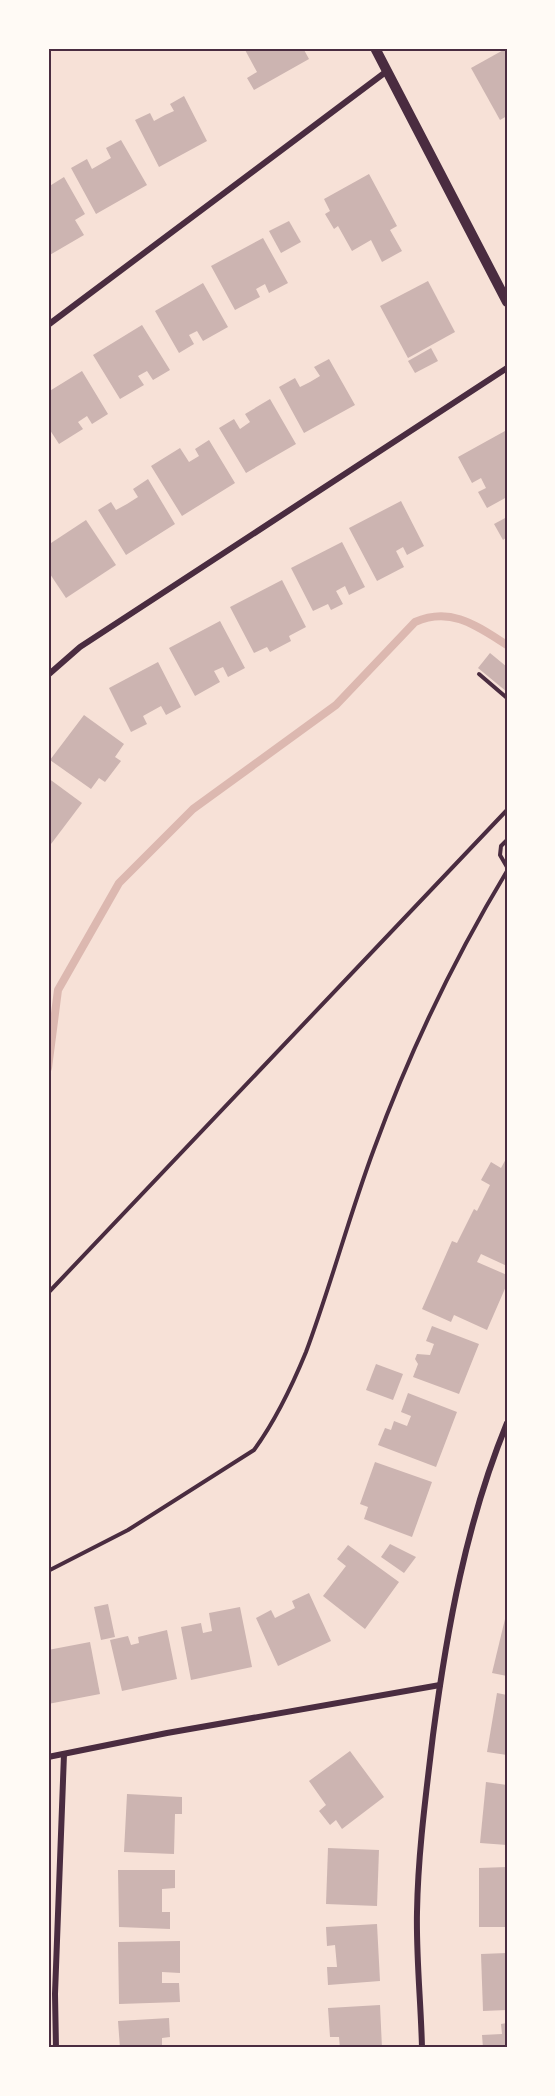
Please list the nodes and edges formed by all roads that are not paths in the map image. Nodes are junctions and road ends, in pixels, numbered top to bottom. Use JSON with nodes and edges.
{"nodes":[{"id":1,"x":375,"y":48,"type":"edge"},
{"id":2,"x":387,"y":71,"type":"junction"},
{"id":3,"x":507,"y":302,"type":"edge"},
{"id":4,"x":48,"y":325,"type":"edge"},
{"id":5,"x":507,"y":368,"type":"edge"},
{"id":6,"x":48,"y":675,"type":"edge"},
{"id":7,"x":507,"y":1423,"type":"edge"},
{"id":8,"x":440,"y":1685,"type":"junction"},
{"id":9,"x":64,"y":1754,"type":"junction"},
{"id":10,"x":48,"y":1757,"type":"edge"},
{"id":11,"x":56,"y":2048,"type":"edge"},
{"id":12,"x":422,"y":2048,"type":"edge"}],
"edges":[{"from":1,"to":2,"type":"street"},
{"from":2,"to":3,"type":"street"},
{"from":2,"to":4,"type":"street"},
{"from":5,"to":6,"type":"street"},
{"from":7,"to":8,"type":"street"},
{"from":8,"to":9,"type":"street"},
{"from":8,"to":12,"type":"street"},
{"from":9,"to":10,"type":"street"},
{"from":9,"to":11,"type":"street"}]}
